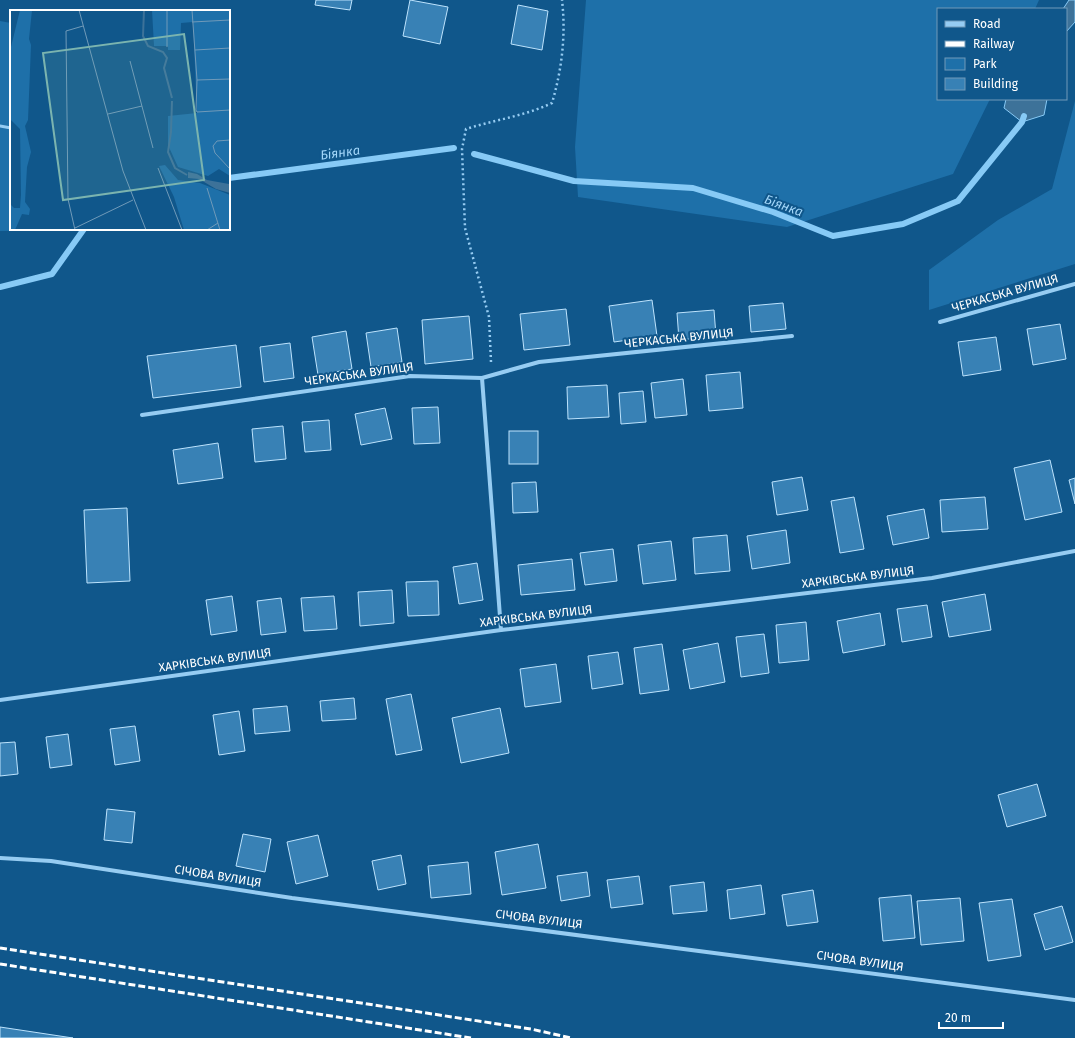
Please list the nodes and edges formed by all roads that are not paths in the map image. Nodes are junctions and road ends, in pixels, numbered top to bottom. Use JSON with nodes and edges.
{"nodes":[{"id":1,"x":0,"y":126,"type":"edge"},
{"id":2,"x":10,"y":128,"type":"edge"},
{"id":3,"x":1075,"y":284,"type":"edge"},
{"id":4,"x":940,"y":322,"type":"dead end"},
{"id":5,"x":792,"y":336,"type":"dead end"},
{"id":6,"x":482,"y":378,"type":"junction"},
{"id":7,"x":142,"y":415,"type":"dead end"},
{"id":8,"x":1075,"y":551,"type":"edge"},
{"id":9,"x":501,"y":630,"type":"junction"},
{"id":10,"x":0,"y":700,"type":"edge"},
{"id":11,"x":0,"y":858,"type":"edge"},
{"id":12,"x":1075,"y":1000,"type":"edge"}],
"edges":[{"from":1,"to":2,"type":"lane"},
{"from":3,"to":4,"type":"street","name":"ЧЕРКАСЬКА ВУЛИЦЯ"},
{"from":5,"to":6,"type":"street","name":"ЧЕРКАСЬКА ВУЛИЦЯ"},
{"from":6,"to":7,"type":"street","name":"ЧЕРКАСЬКА ВУЛИЦЯ"},
{"from":6,"to":9,"type":"street"},
{"from":8,"to":9,"type":"street","name":"ХАРКІВСЬКА ВУЛИЦЯ"},
{"from":9,"to":10,"type":"street","name":"ХАРКІВСЬКА ВУЛИЦЯ"},
{"from":11,"to":12,"type":"street","name":"СІЧОВА ВУЛИЦЯ"}]}
